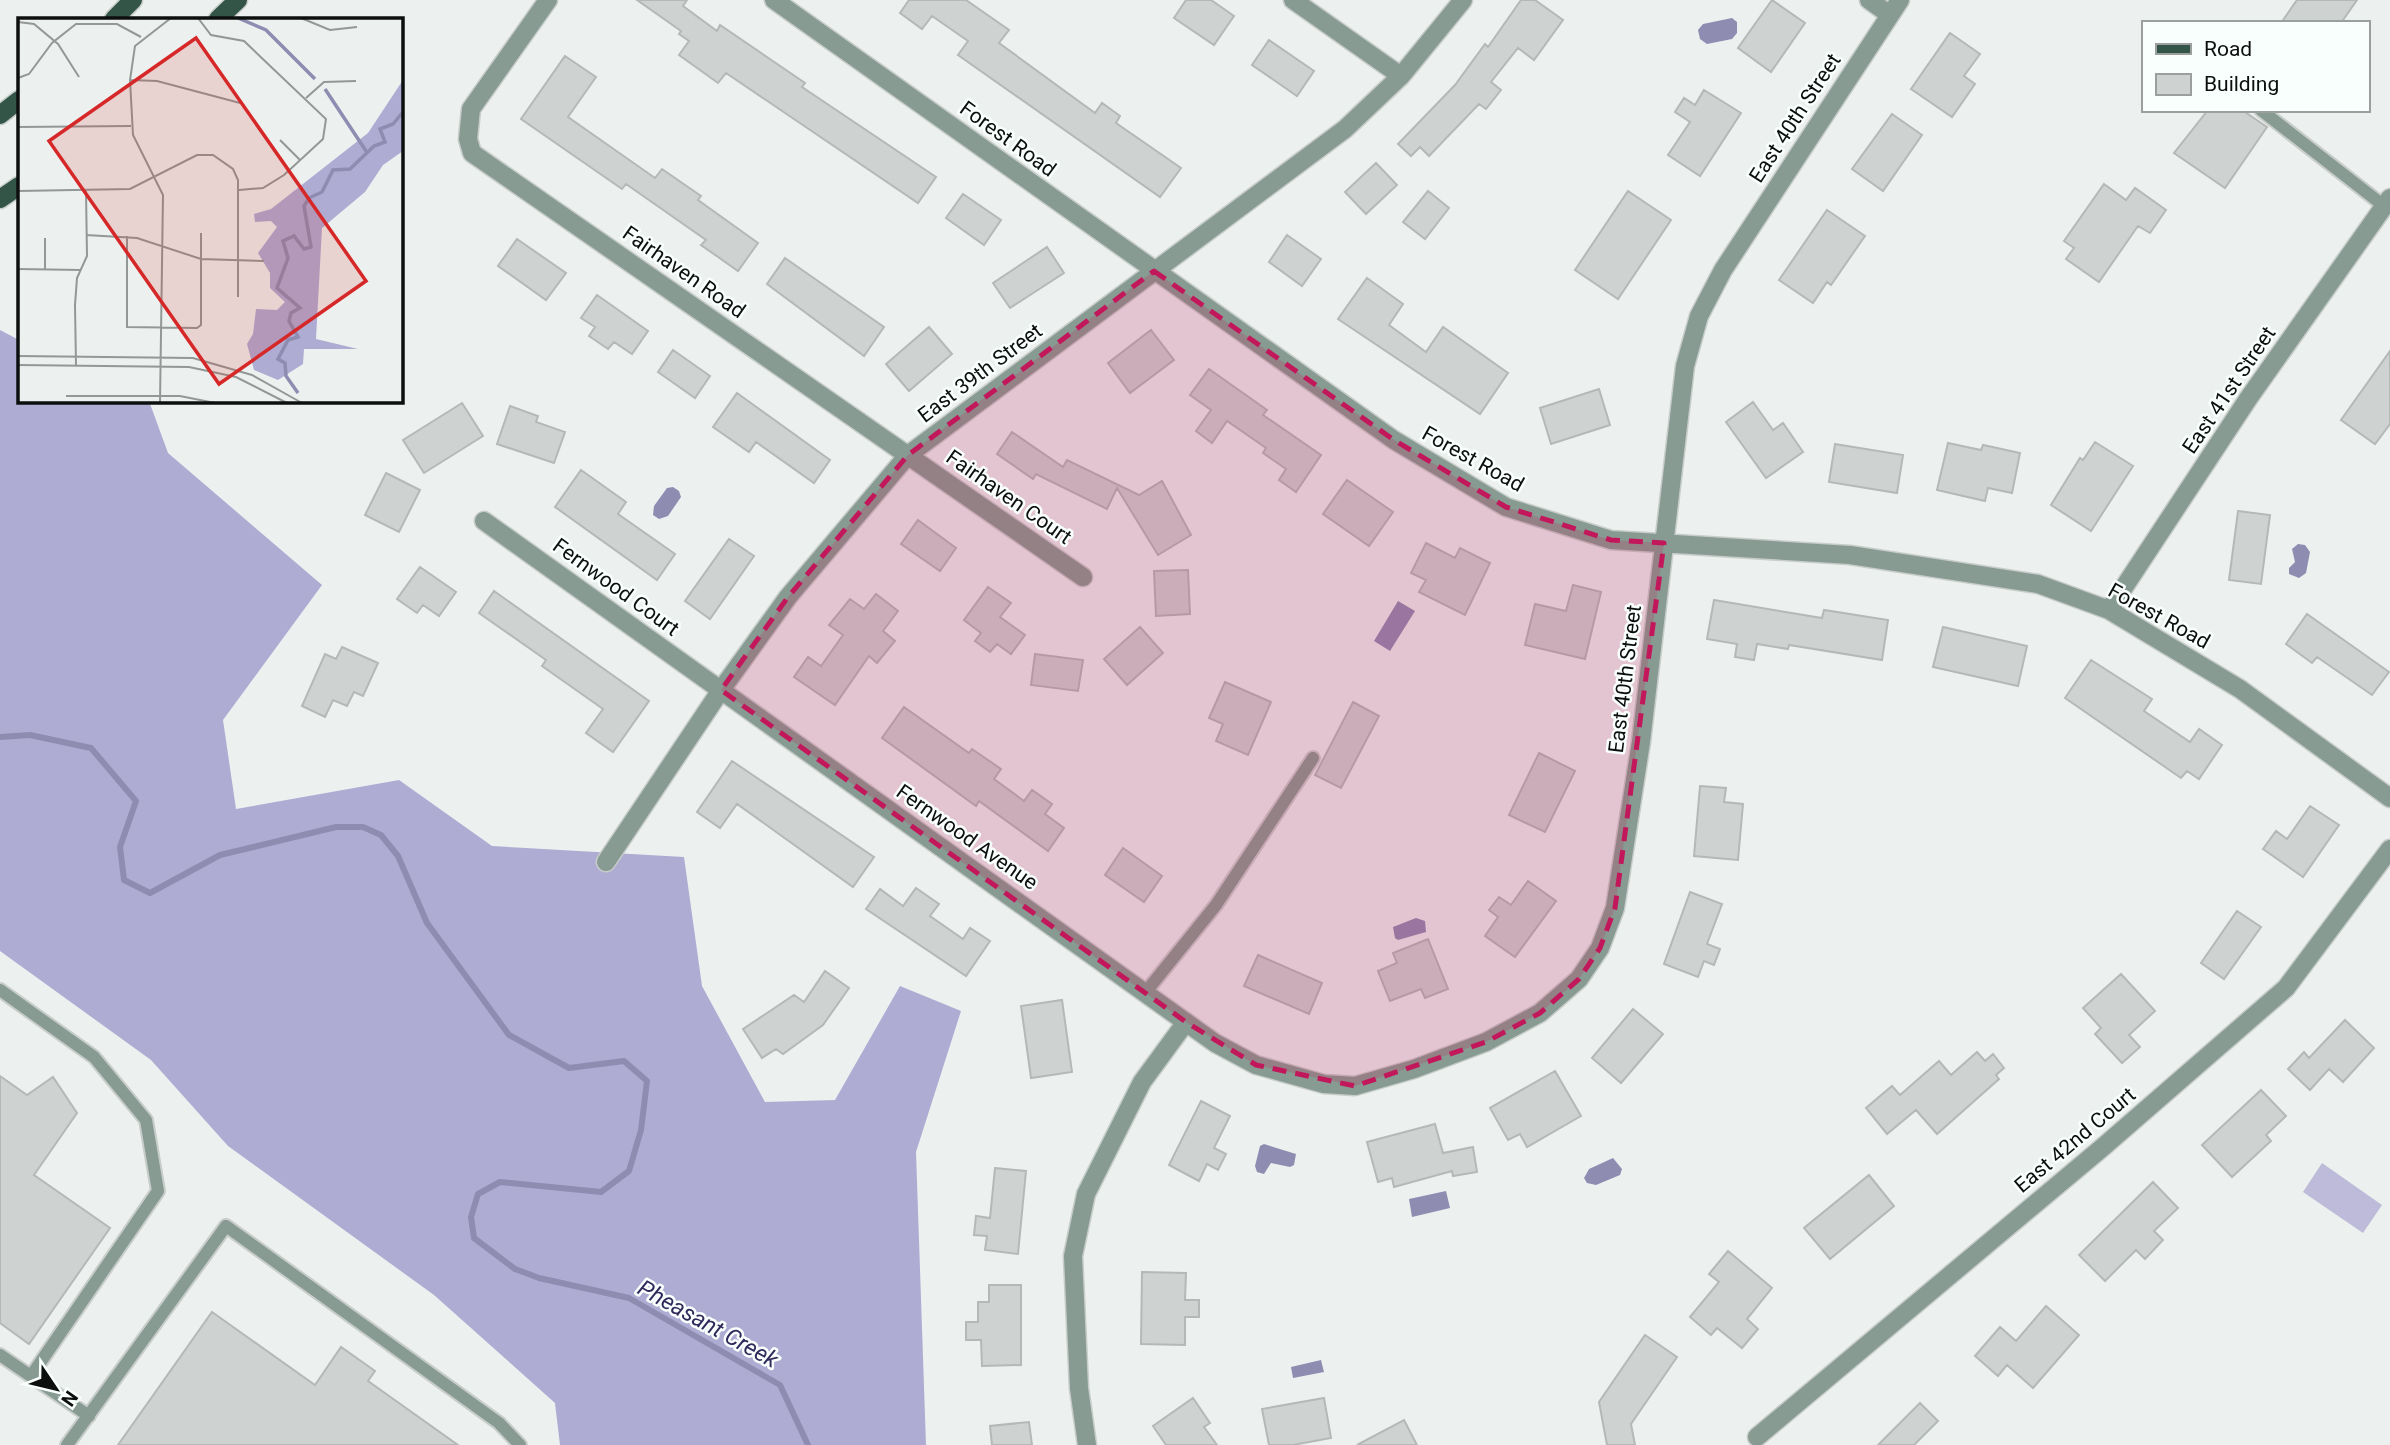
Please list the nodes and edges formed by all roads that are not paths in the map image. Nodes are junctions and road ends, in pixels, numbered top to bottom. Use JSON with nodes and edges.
{"nodes":[{"id":1,"x":134,"y":0,"type":"edge"},
{"id":2,"x":238,"y":0,"type":"edge"},
{"id":3,"x":548,"y":0,"type":"edge"},
{"id":4,"x":774,"y":0,"type":"edge"},
{"id":5,"x":1293,"y":0,"type":"edge"},
{"id":6,"x":1463,"y":0,"type":"edge"},
{"id":7,"x":1869,"y":0,"type":"edge"},
{"id":8,"x":1895,"y":7,"type":"edge"},
{"id":9,"x":115,"y":18,"type":"edge"},
{"id":10,"x":219,"y":18,"type":"edge"},
{"id":11,"x":1401,"y":76,"type":"junction"},
{"id":12,"x":18,"y":101,"type":"edge"},
{"id":13,"x":2264,"y":112,"type":"edge"},
{"id":14,"x":0,"y":115,"type":"edge"},
{"id":15,"x":18,"y":187,"type":"edge"},
{"id":16,"x":0,"y":199,"type":"edge"},
{"id":17,"x":2387,"y":202,"type":"edge"},
{"id":18,"x":1154,"y":271,"type":"junction"},
{"id":19,"x":908,"y":455,"type":"junction"},
{"id":20,"x":484,"y":521,"type":"dead end"},
{"id":21,"x":1664,"y":543,"type":"junction"},
{"id":22,"x":1083,"y":577,"type":"dead end"},
{"id":23,"x":2109,"y":610,"type":"junction"},
{"id":24,"x":721,"y":690,"type":"junction"},
{"id":25,"x":1313,"y":758,"type":"dead end"},
{"id":26,"x":2390,"y":798,"type":"edge"},
{"id":27,"x":2390,"y":849,"type":"edge"},
{"id":28,"x":606,"y":862,"type":"dead end"},
{"id":29,"x":0,"y":990,"type":"edge"},
{"id":30,"x":1145,"y":993,"type":"junction"},
{"id":31,"x":1186,"y":1022,"type":"junction"},
{"id":32,"x":0,"y":1355,"type":"edge"},
{"id":33,"x":32,"y":1376,"type":"junction"},
{"id":34,"x":89,"y":1416,"type":"junction"},
{"id":35,"x":1757,"y":1437,"type":"dead end"},
{"id":36,"x":67,"y":1445,"type":"edge"},
{"id":37,"x":520,"y":1445,"type":"edge"},
{"id":38,"x":1087,"y":1445,"type":"edge"}],
"edges":[{"from":1,"to":9,"type":"main road"},
{"from":2,"to":10,"type":"main road"},
{"from":3,"to":19,"type":"street","name":"Fairhaven Road"},
{"from":4,"to":18,"type":"street","name":"Forest Road"},
{"from":5,"to":11,"type":"street"},
{"from":6,"to":11,"type":"street","name":"East 39th Street"},
{"from":7,"to":8,"type":"street"},
{"from":8,"to":21,"type":"street","name":"East 40th Street"},
{"from":11,"to":18,"type":"street","name":"East 39th Street"},
{"from":12,"to":14,"type":"main road"},
{"from":13,"to":17,"type":"lane"},
{"from":15,"to":16,"type":"main road"},
{"from":17,"to":23,"type":"street","name":"East 41st Street"},
{"from":18,"to":19,"type":"street","name":"East 39th Street"},
{"from":18,"to":21,"type":"street","name":"Forest Road"},
{"from":19,"to":22,"type":"street","name":"Fairhaven Court"},
{"from":19,"to":24,"type":"street","name":"East 39th Street"},
{"from":20,"to":24,"type":"street","name":"Fernwood Court"},
{"from":21,"to":23,"type":"street","name":"Forest Road"},
{"from":21,"to":31,"type":"street","name":"East 40th Street"},
{"from":23,"to":26,"type":"street","name":"Forest Road"},
{"from":24,"to":28,"type":"street","name":"East 39th Street"},
{"from":24,"to":30,"type":"street","name":"Fernwood Avenue"},
{"from":25,"to":30,"type":"lane"},
{"from":27,"to":35,"type":"street","name":"East 42nd Court"},
{"from":29,"to":33,"type":"lane"},
{"from":30,"to":31,"type":"street","name":"Fernwood Avenue"},
{"from":31,"to":38,"type":"street"},
{"from":32,"to":33,"type":"lane"},
{"from":33,"to":34,"type":"lane"},
{"from":34,"to":36,"type":"lane"},
{"from":34,"to":37,"type":"lane"}]}
